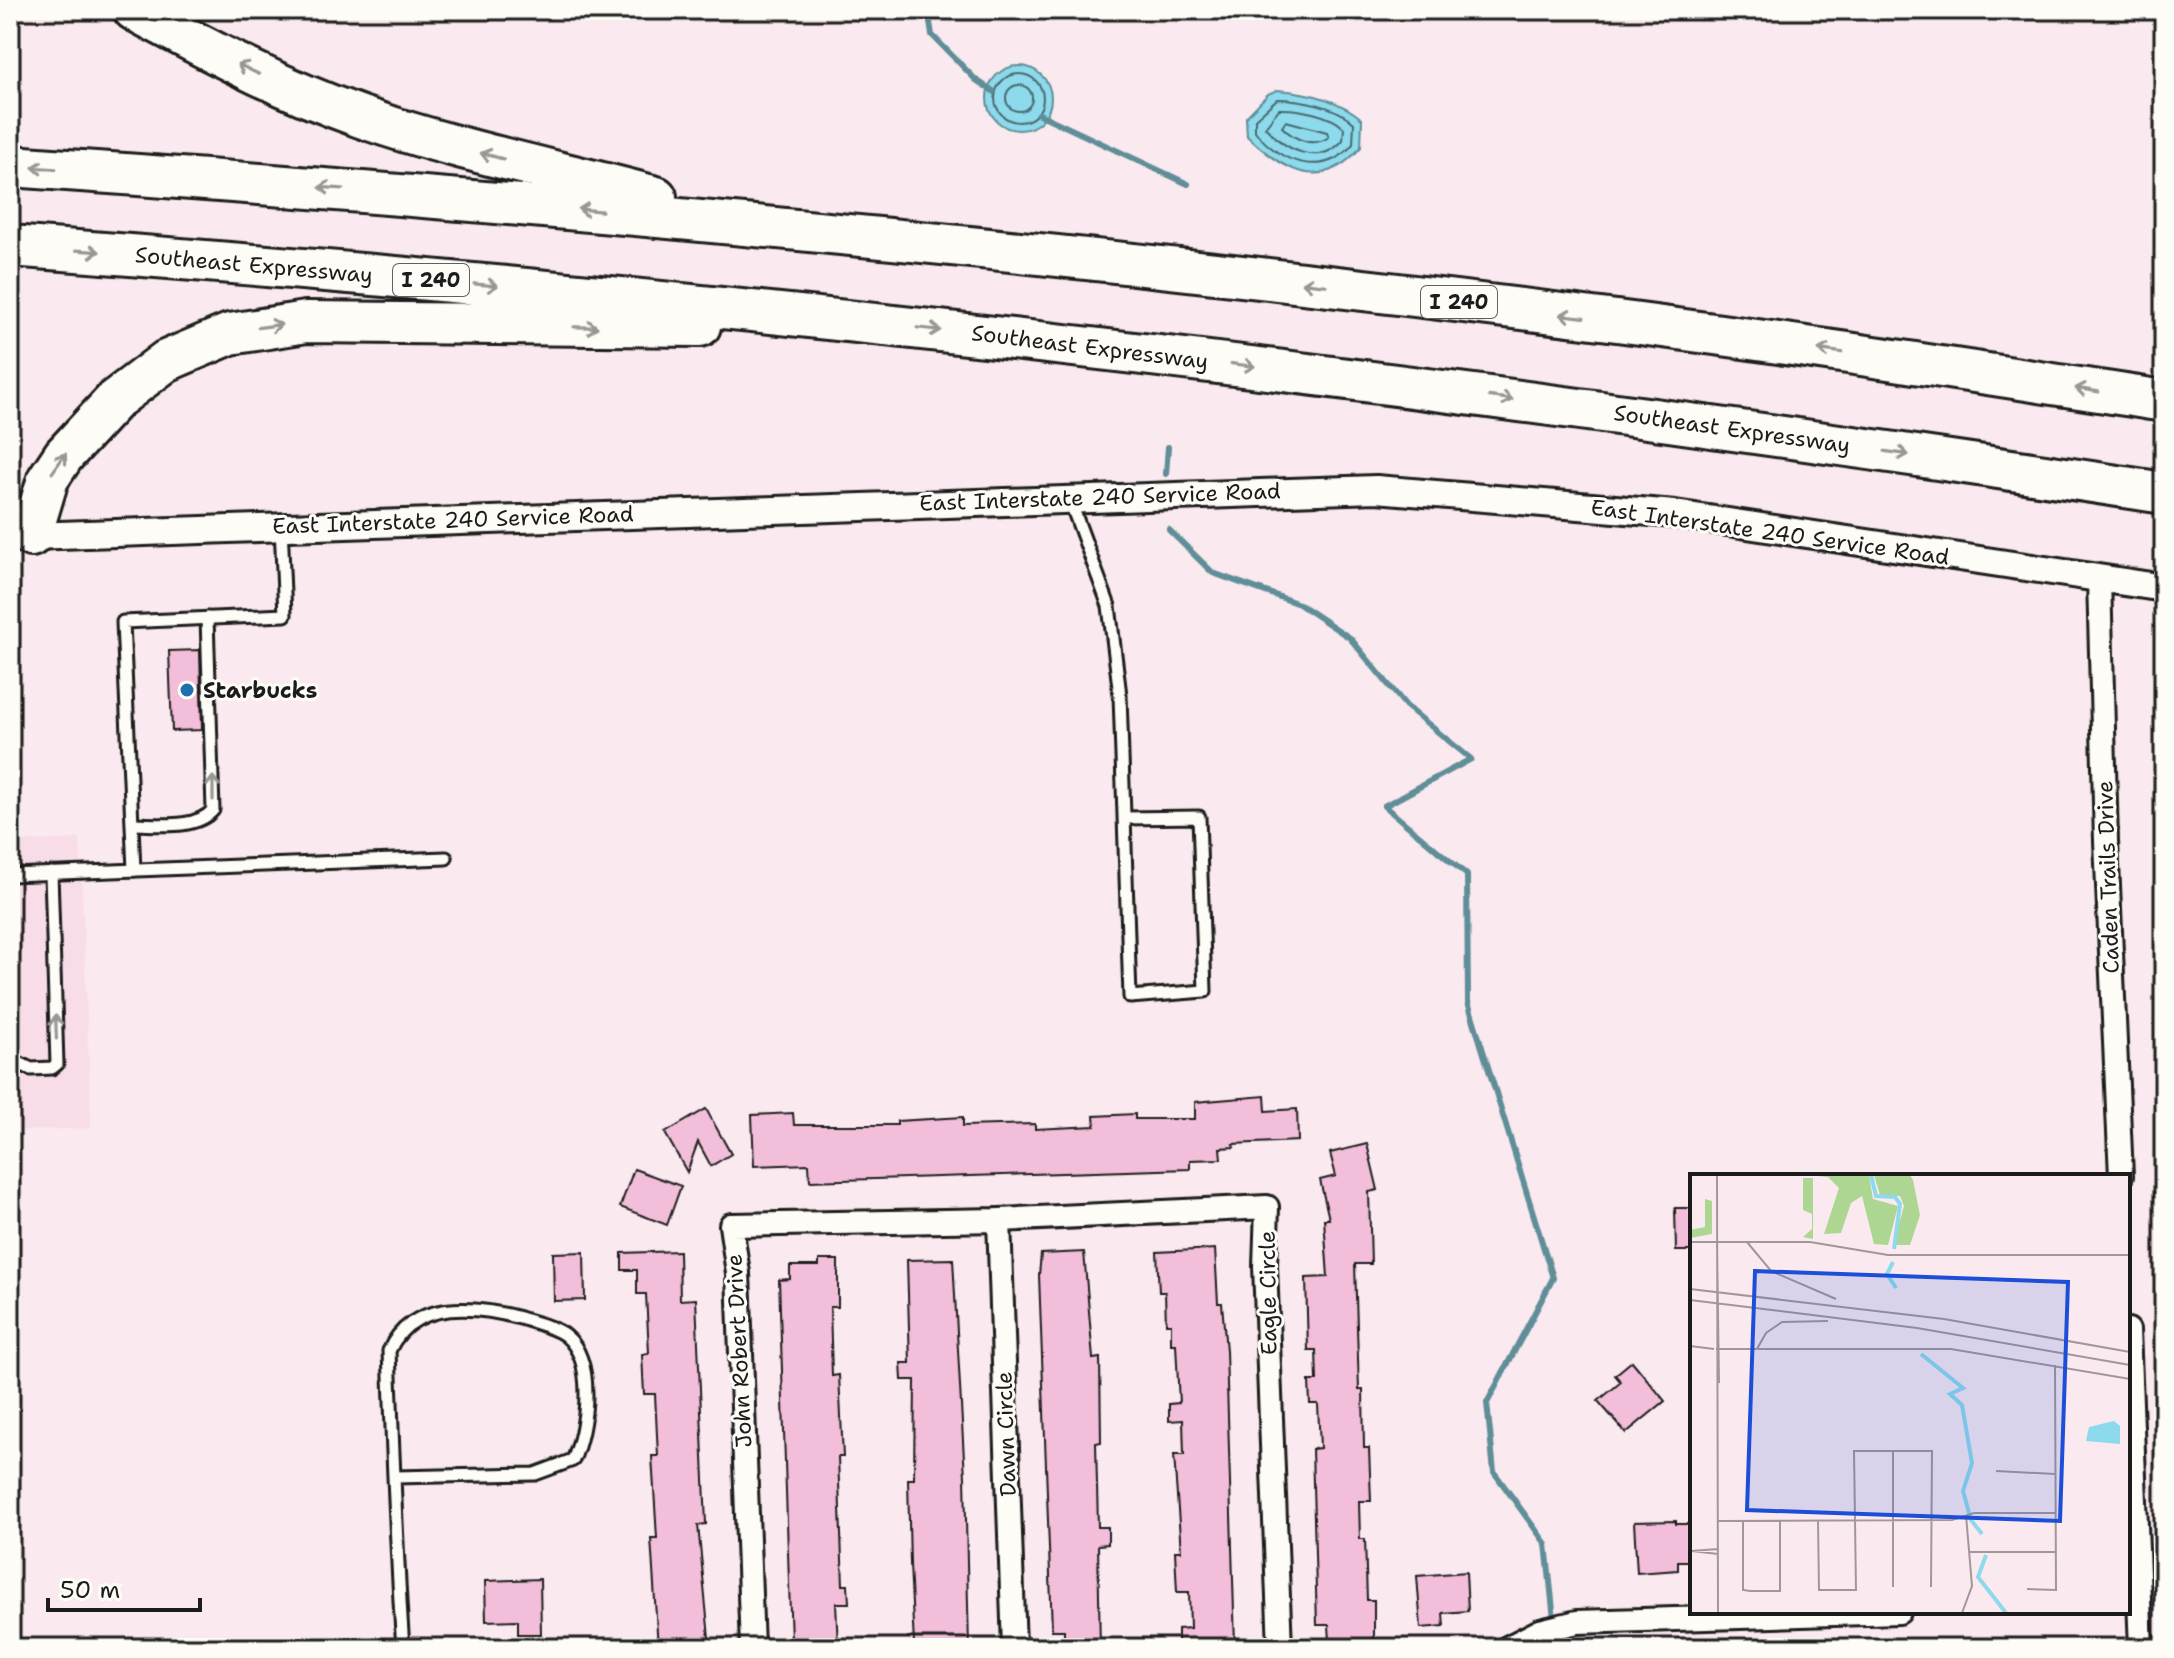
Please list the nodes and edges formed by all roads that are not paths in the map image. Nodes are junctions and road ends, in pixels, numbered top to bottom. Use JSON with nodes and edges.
{"nodes":[{"id":1,"x":134,"y":10,"type":"edge"},
{"id":2,"x":10,"y":166,"type":"edge"},
{"id":3,"x":752,"y":224,"type":"junction"},
{"id":4,"x":10,"y":246,"type":"edge"},
{"id":5,"x":852,"y":321,"type":"junction"},
{"id":6,"x":2164,"y":401,"type":"edge"},
{"id":7,"x":2164,"y":493,"type":"edge"},
{"id":8,"x":1069,"y":498,"type":"junction"},
{"id":9,"x":281,"y":526,"type":"junction"},
{"id":10,"x":31,"y":536,"type":"joint"},
{"id":11,"x":2099,"y":578,"type":"junction"},
{"id":12,"x":2164,"y":588,"type":"edge"},
{"id":13,"x":207,"y":618,"type":"junction"},
{"id":14,"x":1124,"y":818,"type":"junction"},
{"id":15,"x":133,"y":824,"type":"junction"},
{"id":16,"x":446,"y":858,"type":"dead end"},
{"id":17,"x":134,"y":870,"type":"junction"},
{"id":18,"x":51,"y":873,"type":"junction"},
{"id":19,"x":10,"y":875,"type":"edge"},
{"id":20,"x":19,"y":1063,"type":"dead end"},
{"id":21,"x":2121,"y":1174,"type":"edge"},
{"id":22,"x":999,"y":1220,"type":"junction"},
{"id":23,"x":2130,"y":1424,"type":"edge"},
{"id":24,"x":395,"y":1477,"type":"junction"},
{"id":25,"x":2134,"y":1605,"type":"edge"},
{"id":26,"x":1833,"y":1614,"type":"edge"},
{"id":27,"x":1524,"y":1641,"type":"edge"},
{"id":28,"x":403,"y":1648,"type":"edge"},
{"id":29,"x":752,"y":1648,"type":"edge"},
{"id":30,"x":1014,"y":1648,"type":"edge"},
{"id":31,"x":1280,"y":1648,"type":"edge"},
{"id":32,"x":2141,"y":1648,"type":"edge"}],
"edges":[{"from":3,"to":1,"type":"highway","one_way":true},
{"from":3,"to":2,"type":"highway","number":"I 240","one_way":true},
{"from":6,"to":3,"type":"highway","number":"I 240","one_way":true},
{"from":4,"to":5,"type":"highway","name":"Southeast Expressway","number":"I 240","one_way":true},
{"from":5,"to":7,"type":"highway","name":"Southeast Expressway","number":"I 240","one_way":true},
{"from":10,"to":5,"type":"highway","one_way":true},
{"from":8,"to":9,"type":"street","name":"East Interstate 240 Service Road"},
{"from":8,"to":11,"type":"street","name":"East Interstate 240 Service Road"},
{"from":8,"to":14,"type":"lane"},
{"from":9,"to":10,"type":"street","name":"East Interstate 240 Service Road"},
{"from":9,"to":13,"type":"lane"},
{"from":11,"to":12,"type":"street","name":"East Interstate 240 Service Road"},
{"from":11,"to":21,"type":"street","name":"Caden Trails Drive"},
{"from":15,"to":13,"type":"lane","one_way":true},
{"from":13,"to":15,"type":"lane"},
{"from":14,"to":14,"type":"lane"},
{"from":15,"to":17,"type":"lane"},
{"from":16,"to":17,"type":"lane"},
{"from":17,"to":18,"type":"lane"},
{"from":18,"to":19,"type":"lane"},
{"from":20,"to":18,"type":"lane","one_way":true},
{"from":22,"to":29,"type":"street","name":"John Robert Drive"},
{"from":22,"to":30,"type":"street","name":"Dawn Circle"},
{"from":22,"to":31,"type":"street","name":"Eagle Circle"},
{"from":23,"to":25,"type":"street"},
{"from":24,"to":24,"type":"lane"},
{"from":24,"to":28,"type":"lane"},
{"from":25,"to":32,"type":"street"},
{"from":26,"to":27,"type":"street"}]}
